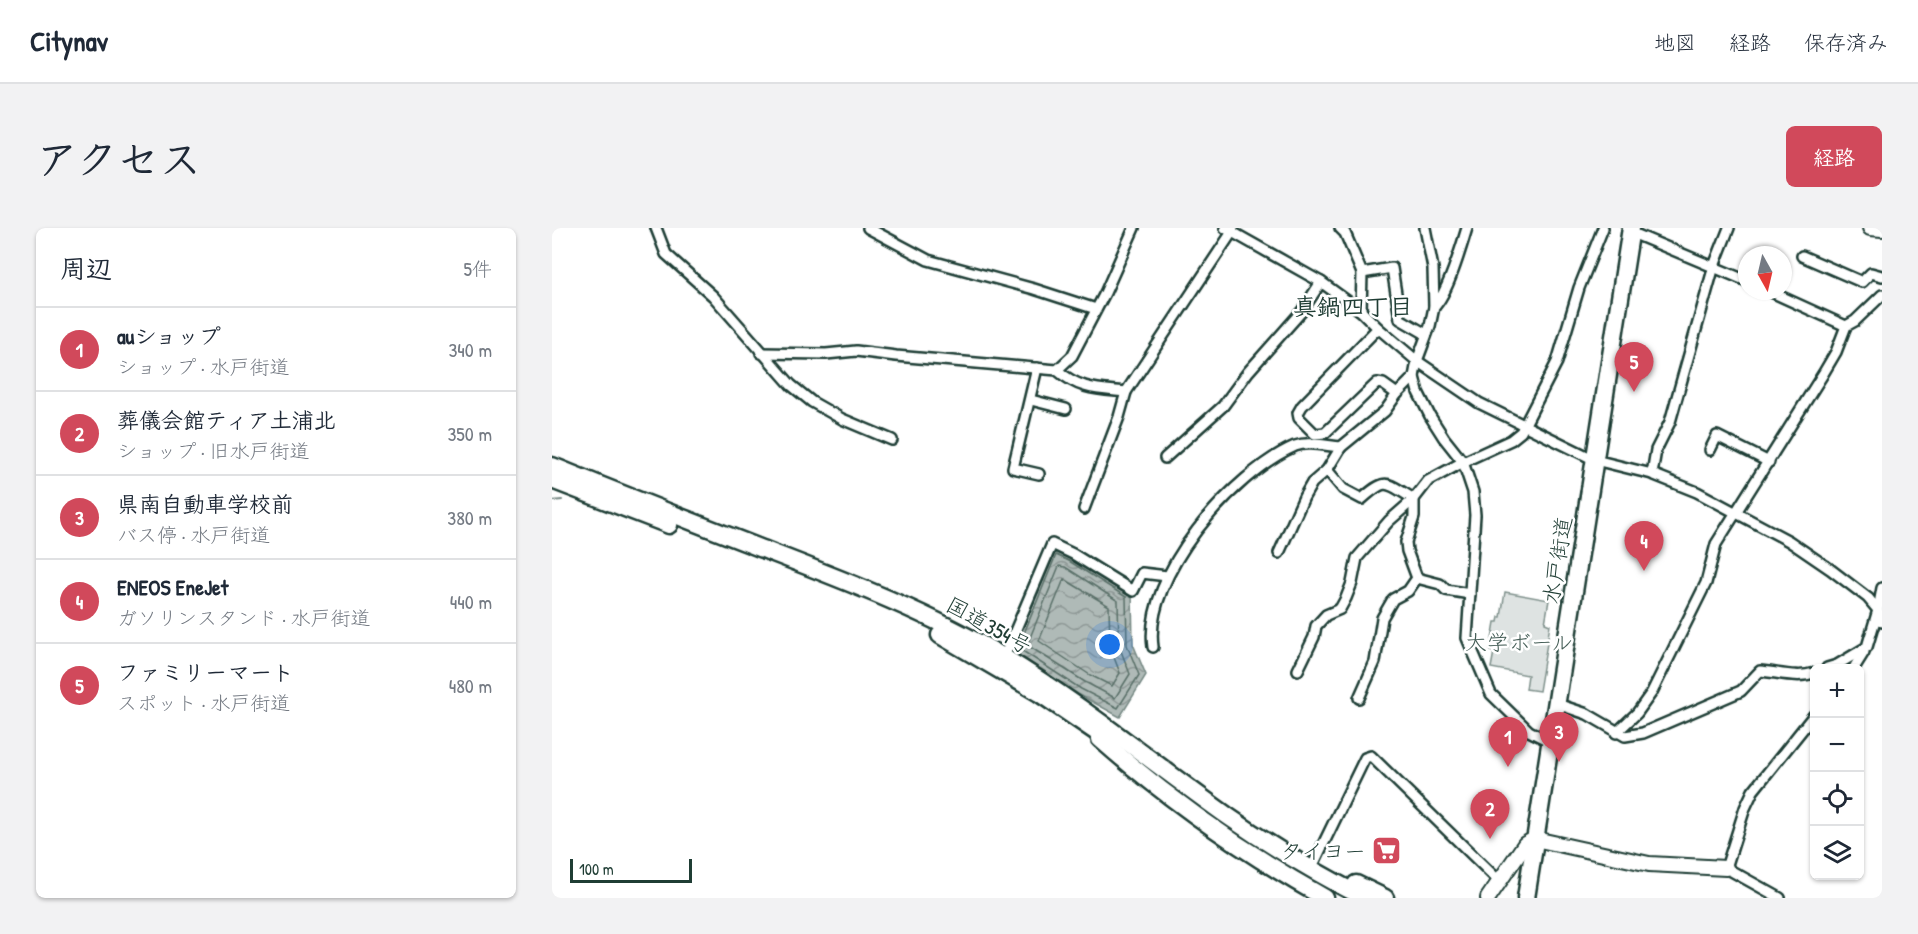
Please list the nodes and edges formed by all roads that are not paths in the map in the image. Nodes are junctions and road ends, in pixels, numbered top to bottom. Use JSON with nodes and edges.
{"nodes":[{"id":1,"x":656,"y":228,"type":"edge"},
{"id":2,"x":868,"y":228,"type":"edge"},
{"id":3,"x":1134,"y":228,"type":"edge"},
{"id":4,"x":1340,"y":228,"type":"edge"},
{"id":5,"x":1425,"y":228,"type":"edge"},
{"id":6,"x":1467,"y":228,"type":"edge"},
{"id":7,"x":1603,"y":228,"type":"edge"},
{"id":8,"x":1729,"y":228,"type":"edge"},
{"id":9,"x":1870,"y":228,"type":"edge"},
{"id":10,"x":1230,"y":229,"type":"edge"},
{"id":11,"x":1882,"y":229,"type":"edge"},
{"id":12,"x":1630,"y":230,"type":"edge"},
{"id":13,"x":1802,"y":256,"type":"dead end"},
{"id":14,"x":1714,"y":266,"type":"junction"},
{"id":15,"x":1362,"y":273,"type":"junction"},
{"id":16,"x":1882,"y":276,"type":"edge"},
{"id":17,"x":1738,"y":277,"type":"edge"},
{"id":18,"x":1321,"y":282,"type":"junction"},
{"id":19,"x":1882,"y":295,"type":"edge"},
{"id":20,"x":1789,"y":300,"type":"edge"},
{"id":21,"x":1434,"y":307,"type":"junction"},
{"id":22,"x":1096,"y":309,"type":"junction"},
{"id":23,"x":1361,"y":311,"type":"junction"},
{"id":24,"x":1846,"y":326,"type":"junction"},
{"id":25,"x":1378,"y":328,"type":"junction"},
{"id":26,"x":1426,"y":334,"type":"junction"},
{"id":27,"x":761,"y":353,"type":"junction"},
{"id":28,"x":1417,"y":361,"type":"junction"},
{"id":29,"x":1037,"y":368,"type":"junction"},
{"id":30,"x":1057,"y":370,"type":"junction"},
{"id":31,"x":1414,"y":377,"type":"junction"},
{"id":32,"x":1126,"y":392,"type":"junction"},
{"id":33,"x":1397,"y":394,"type":"junction"},
{"id":34,"x":1030,"y":400,"type":"junction"},
{"id":35,"x":1066,"y":409,"type":"dead end"},
{"id":36,"x":1525,"y":425,"type":"junction"},
{"id":37,"x":892,"y":440,"type":"dead end"},
{"id":38,"x":1341,"y":447,"type":"junction"},
{"id":39,"x":1710,"y":450,"type":"dead end"},
{"id":40,"x":1165,"y":458,"type":"dead end"},
{"id":41,"x":1595,"y":460,"type":"junction"},
{"id":42,"x":1463,"y":462,"type":"junction"},
{"id":43,"x":1769,"y":462,"type":"junction"},
{"id":44,"x":552,"y":466,"type":"edge"},
{"id":45,"x":1328,"y":470,"type":"junction"},
{"id":46,"x":1039,"y":474,"type":"dead end"},
{"id":47,"x":1652,"y":474,"type":"junction"},
{"id":48,"x":552,"y":480,"type":"edge"},
{"id":49,"x":1414,"y":499,"type":"junction"},
{"id":50,"x":1084,"y":509,"type":"dead end"},
{"id":51,"x":1735,"y":512,"type":"junction"},
{"id":52,"x":1279,"y":553,"type":"dead end"},
{"id":53,"x":1167,"y":576,"type":"junction"},
{"id":54,"x":1417,"y":578,"type":"junction"},
{"id":55,"x":1882,"y":588,"type":"edge"},
{"id":56,"x":1470,"y":594,"type":"junction"},
{"id":57,"x":1878,"y":610,"type":"junction"},
{"id":58,"x":1882,"y":622,"type":"edge"},
{"id":59,"x":1153,"y":646,"type":"dead end"},
{"id":60,"x":1867,"y":647,"type":"junction"},
{"id":61,"x":1004,"y":657,"type":"junction"},
{"id":62,"x":1840,"y":664,"type":"edge"},
{"id":63,"x":1857,"y":664,"type":"edge"},
{"id":64,"x":1298,"y":670,"type":"dead end"},
{"id":65,"x":1810,"y":674,"type":"edge"},
{"id":66,"x":1359,"y":698,"type":"dead end"},
{"id":67,"x":1557,"y":704,"type":"junction"},
{"id":68,"x":1081,"y":713,"type":"junction"},
{"id":69,"x":1813,"y":718,"type":"edge"},
{"id":70,"x":1616,"y":733,"type":"junction"},
{"id":71,"x":1551,"y":742,"type":"junction"},
{"id":72,"x":1535,"y":839,"type":"junction"},
{"id":73,"x":1316,"y":861,"type":"junction"},
{"id":74,"x":1509,"y":867,"type":"junction"},
{"id":75,"x":1726,"y":868,"type":"junction"},
{"id":76,"x":1499,"y":881,"type":"junction"},
{"id":77,"x":1527,"y":890,"type":"edge"},
{"id":78,"x":1325,"y":898,"type":"edge"},
{"id":79,"x":1343,"y":898,"type":"edge"},
{"id":80,"x":1365,"y":898,"type":"edge"},
{"id":81,"x":1385,"y":898,"type":"edge"},
{"id":82,"x":1488,"y":898,"type":"edge"},
{"id":83,"x":1780,"y":898,"type":"edge"}],
"edges":[{"from":1,"to":27,"type":"street"},
{"from":2,"to":22,"type":"street"},
{"from":3,"to":22,"type":"street"},
{"from":4,"to":15,"type":"street"},
{"from":5,"to":21,"type":"street"},
{"from":6,"to":21,"type":"street"},
{"from":7,"to":36,"type":"street"},
{"from":8,"to":14,"type":"street"},
{"from":9,"to":11,"type":"street"},
{"from":10,"to":18,"type":"street"},
{"from":10,"to":32,"type":"street"},
{"from":12,"to":14,"type":"street"},
{"from":12,"to":41,"type":"highway","name":"水戸街道"},
{"from":13,"to":16,"type":"street"},
{"from":14,"to":17,"type":"street"},
{"from":14,"to":47,"type":"street"},
{"from":15,"to":23,"type":"street"},
{"from":15,"to":26,"type":"street"},
{"from":18,"to":23,"type":"street"},
{"from":18,"to":40,"type":"street"},
{"from":19,"to":24,"type":"street"},
{"from":20,"to":24,"type":"street"},
{"from":21,"to":26,"type":"street"},
{"from":22,"to":30,"type":"street"},
{"from":23,"to":25,"type":"street"},
{"from":24,"to":43,"type":"street"},
{"from":25,"to":28,"type":"street"},
{"from":25,"to":33,"type":"street"},
{"from":26,"to":28,"type":"street"},
{"from":27,"to":29,"type":"street"},
{"from":27,"to":37,"type":"street"},
{"from":28,"to":31,"type":"street"},
{"from":28,"to":36,"type":"street"},
{"from":29,"to":30,"type":"street"},
{"from":29,"to":34,"type":"street"},
{"from":30,"to":32,"type":"street"},
{"from":31,"to":33,"type":"street"},
{"from":31,"to":42,"type":"street"},
{"from":32,"to":50,"type":"street"},
{"from":33,"to":38,"type":"street"},
{"from":34,"to":35,"type":"street"},
{"from":34,"to":46,"type":"street"},
{"from":36,"to":41,"type":"street"},
{"from":36,"to":42,"type":"street"},
{"from":38,"to":45,"type":"street"},
{"from":38,"to":53,"type":"street"},
{"from":39,"to":43,"type":"street"},
{"from":41,"to":47,"type":"street"},
{"from":41,"to":67,"type":"highway","name":"水戸街道"},
{"from":42,"to":49,"type":"street"},
{"from":42,"to":56,"type":"street"},
{"from":43,"to":51,"type":"street"},
{"from":44,"to":61,"type":"highway","name":"国道354号"},
{"from":45,"to":49,"type":"street"},
{"from":45,"to":52,"type":"street"},
{"from":47,"to":51,"type":"street"},
{"from":48,"to":68,"type":"highway","name":"国道354号"},
{"from":49,"to":54,"type":"street"},
{"from":49,"to":64,"type":"street"},
{"from":51,"to":57,"type":"street"},
{"from":51,"to":70,"type":"street"},
{"from":53,"to":59,"type":"street"},
{"from":53,"to":61,"type":"street"},
{"from":54,"to":56,"type":"street"},
{"from":54,"to":66,"type":"street"},
{"from":55,"to":57,"type":"street"},
{"from":56,"to":71,"type":"street"},
{"from":57,"to":58,"type":"street"},
{"from":57,"to":60,"type":"street"},
{"from":60,"to":62,"type":"street"},
{"from":60,"to":63,"type":"street"},
{"from":61,"to":68,"type":"highway","name":"国道354号"},
{"from":65,"to":70,"type":"street"},
{"from":67,"to":70,"type":"street"},
{"from":67,"to":71,"type":"highway","name":"水戸街道"},
{"from":68,"to":73,"type":"highway"},
{"from":68,"to":78,"type":"highway"},
{"from":68,"to":79,"type":"highway","name":"国道354号"},
{"from":68,"to":80,"type":"highway","name":"国道354号"},
{"from":69,"to":75,"type":"street"},
{"from":71,"to":72,"type":"highway","name":"水戸街道"},
{"from":72,"to":74,"type":"street"},
{"from":72,"to":75,"type":"street"},
{"from":72,"to":77,"type":"highway","name":"水戸街道"},
{"from":73,"to":76,"type":"street"},
{"from":73,"to":81,"type":"highway"},
{"from":74,"to":76,"type":"street"},
{"from":74,"to":77,"type":"street"},
{"from":75,"to":83,"type":"street"},
{"from":76,"to":82,"type":"street"}]}
